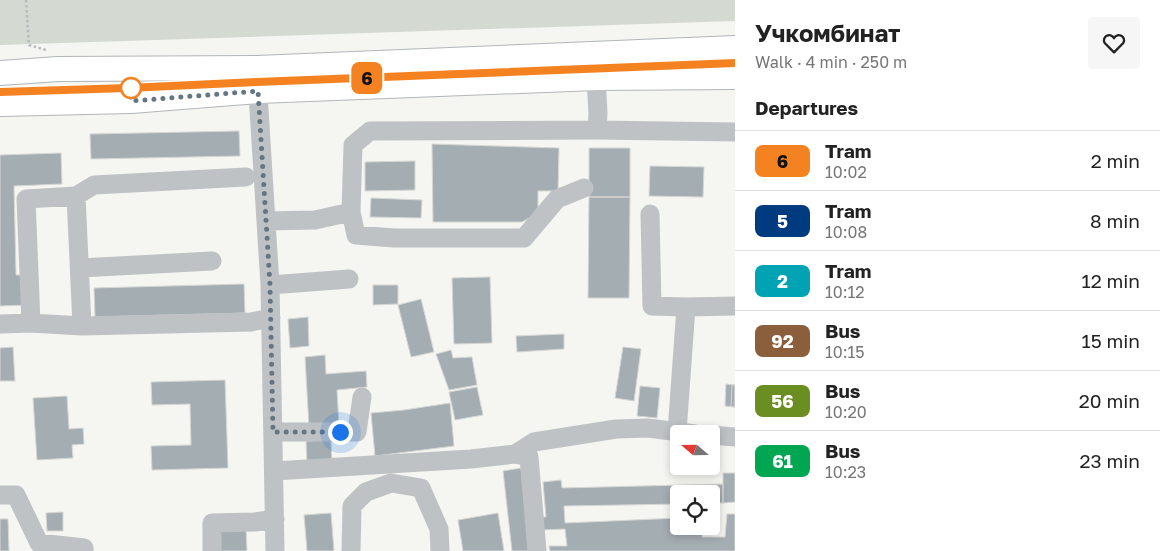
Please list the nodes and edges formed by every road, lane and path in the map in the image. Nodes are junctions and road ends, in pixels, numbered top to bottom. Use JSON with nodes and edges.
{"nodes":[{"id":1,"x":26,"y":0,"type":"edge"},
{"id":2,"x":735,"y":48,"type":"edge"},
{"id":3,"x":50,"y":51,"type":"dead end"},
{"id":4,"x":0,"y":73,"type":"edge"},
{"id":5,"x":735,"y":76,"type":"edge"},
{"id":6,"x":596,"y":78,"type":"junction"},
{"id":7,"x":257,"y":80,"type":"junction"},
{"id":8,"x":0,"y":104,"type":"edge"},
{"id":9,"x":597,"y":130,"type":"junction"},
{"id":10,"x":735,"y":132,"type":"edge"},
{"id":11,"x":246,"y":177,"type":"dead end"},
{"id":12,"x":584,"y":188,"type":"dead end"},
{"id":13,"x":76,"y":196,"type":"junction"},
{"id":14,"x":351,"y":212,"type":"junction"},
{"id":15,"x":650,"y":214,"type":"dead end"},
{"id":16,"x":266,"y":221,"type":"junction"},
{"id":17,"x":212,"y":261,"type":"dead end"},
{"id":18,"x":80,"y":268,"type":"junction"},
{"id":19,"x":350,"y":279,"type":"dead end"},
{"id":20,"x":270,"y":285,"type":"junction"},
{"id":21,"x":735,"y":306,"type":"edge"},
{"id":22,"x":686,"y":307,"type":"junction"},
{"id":23,"x":271,"y":318,"type":"junction"},
{"id":24,"x":31,"y":323,"type":"junction"},
{"id":25,"x":0,"y":324,"type":"edge"},
{"id":26,"x":82,"y":326,"type":"junction"},
{"id":27,"x":362,"y":397,"type":"dead end"},
{"id":28,"x":686,"y":425,"type":"edge"},
{"id":29,"x":670,"y":431,"type":"edge"},
{"id":30,"x":273,"y":432,"type":"junction"},
{"id":31,"x":720,"y":436,"type":"edge"},
{"id":32,"x":735,"y":437,"type":"edge"},
{"id":33,"x":515,"y":454,"type":"junction"},
{"id":34,"x":274,"y":471,"type":"junction"},
{"id":35,"x":0,"y":495,"type":"edge"},
{"id":36,"x":275,"y":519,"type":"junction"},
{"id":37,"x":84,"y":551,"type":"edge"},
{"id":38,"x":212,"y":551,"type":"edge"},
{"id":39,"x":276,"y":551,"type":"edge"},
{"id":40,"x":351,"y":551,"type":"edge"},
{"id":41,"x":440,"y":551,"type":"edge"},
{"id":42,"x":537,"y":551,"type":"edge"}],
"edges":[{"from":1,"to":3,"type":"path"},
{"from":2,"to":7,"type":"main road"},
{"from":4,"to":7,"type":"main road"},
{"from":5,"to":6,"type":"main road"},
{"from":6,"to":7,"type":"main road"},
{"from":6,"to":9,"type":"street"},
{"from":7,"to":8,"type":"main road"},
{"from":7,"to":16,"type":"street"},
{"from":9,"to":10,"type":"street"},
{"from":9,"to":14,"type":"street"},
{"from":11,"to":13,"type":"street"},
{"from":12,"to":14,"type":"street"},
{"from":13,"to":18,"type":"street"},
{"from":13,"to":24,"type":"street"},
{"from":14,"to":16,"type":"street"},
{"from":15,"to":22,"type":"street"},
{"from":16,"to":20,"type":"street"},
{"from":17,"to":18,"type":"street"},
{"from":18,"to":26,"type":"street"},
{"from":19,"to":20,"type":"street"},
{"from":20,"to":23,"type":"street"},
{"from":21,"to":22,"type":"street"},
{"from":22,"to":28,"type":"street"},
{"from":23,"to":26,"type":"street"},
{"from":23,"to":30,"type":"street"},
{"from":24,"to":25,"type":"street"},
{"from":24,"to":26,"type":"street"},
{"from":27,"to":30,"type":"street"},
{"from":29,"to":33,"type":"street"},
{"from":30,"to":34,"type":"street"},
{"from":31,"to":32,"type":"street"},
{"from":33,"to":34,"type":"street"},
{"from":33,"to":42,"type":"street"},
{"from":34,"to":36,"type":"street"},
{"from":35,"to":37,"type":"street"},
{"from":36,"to":38,"type":"street"},
{"from":36,"to":39,"type":"street"},
{"from":40,"to":41,"type":"street"}]}
